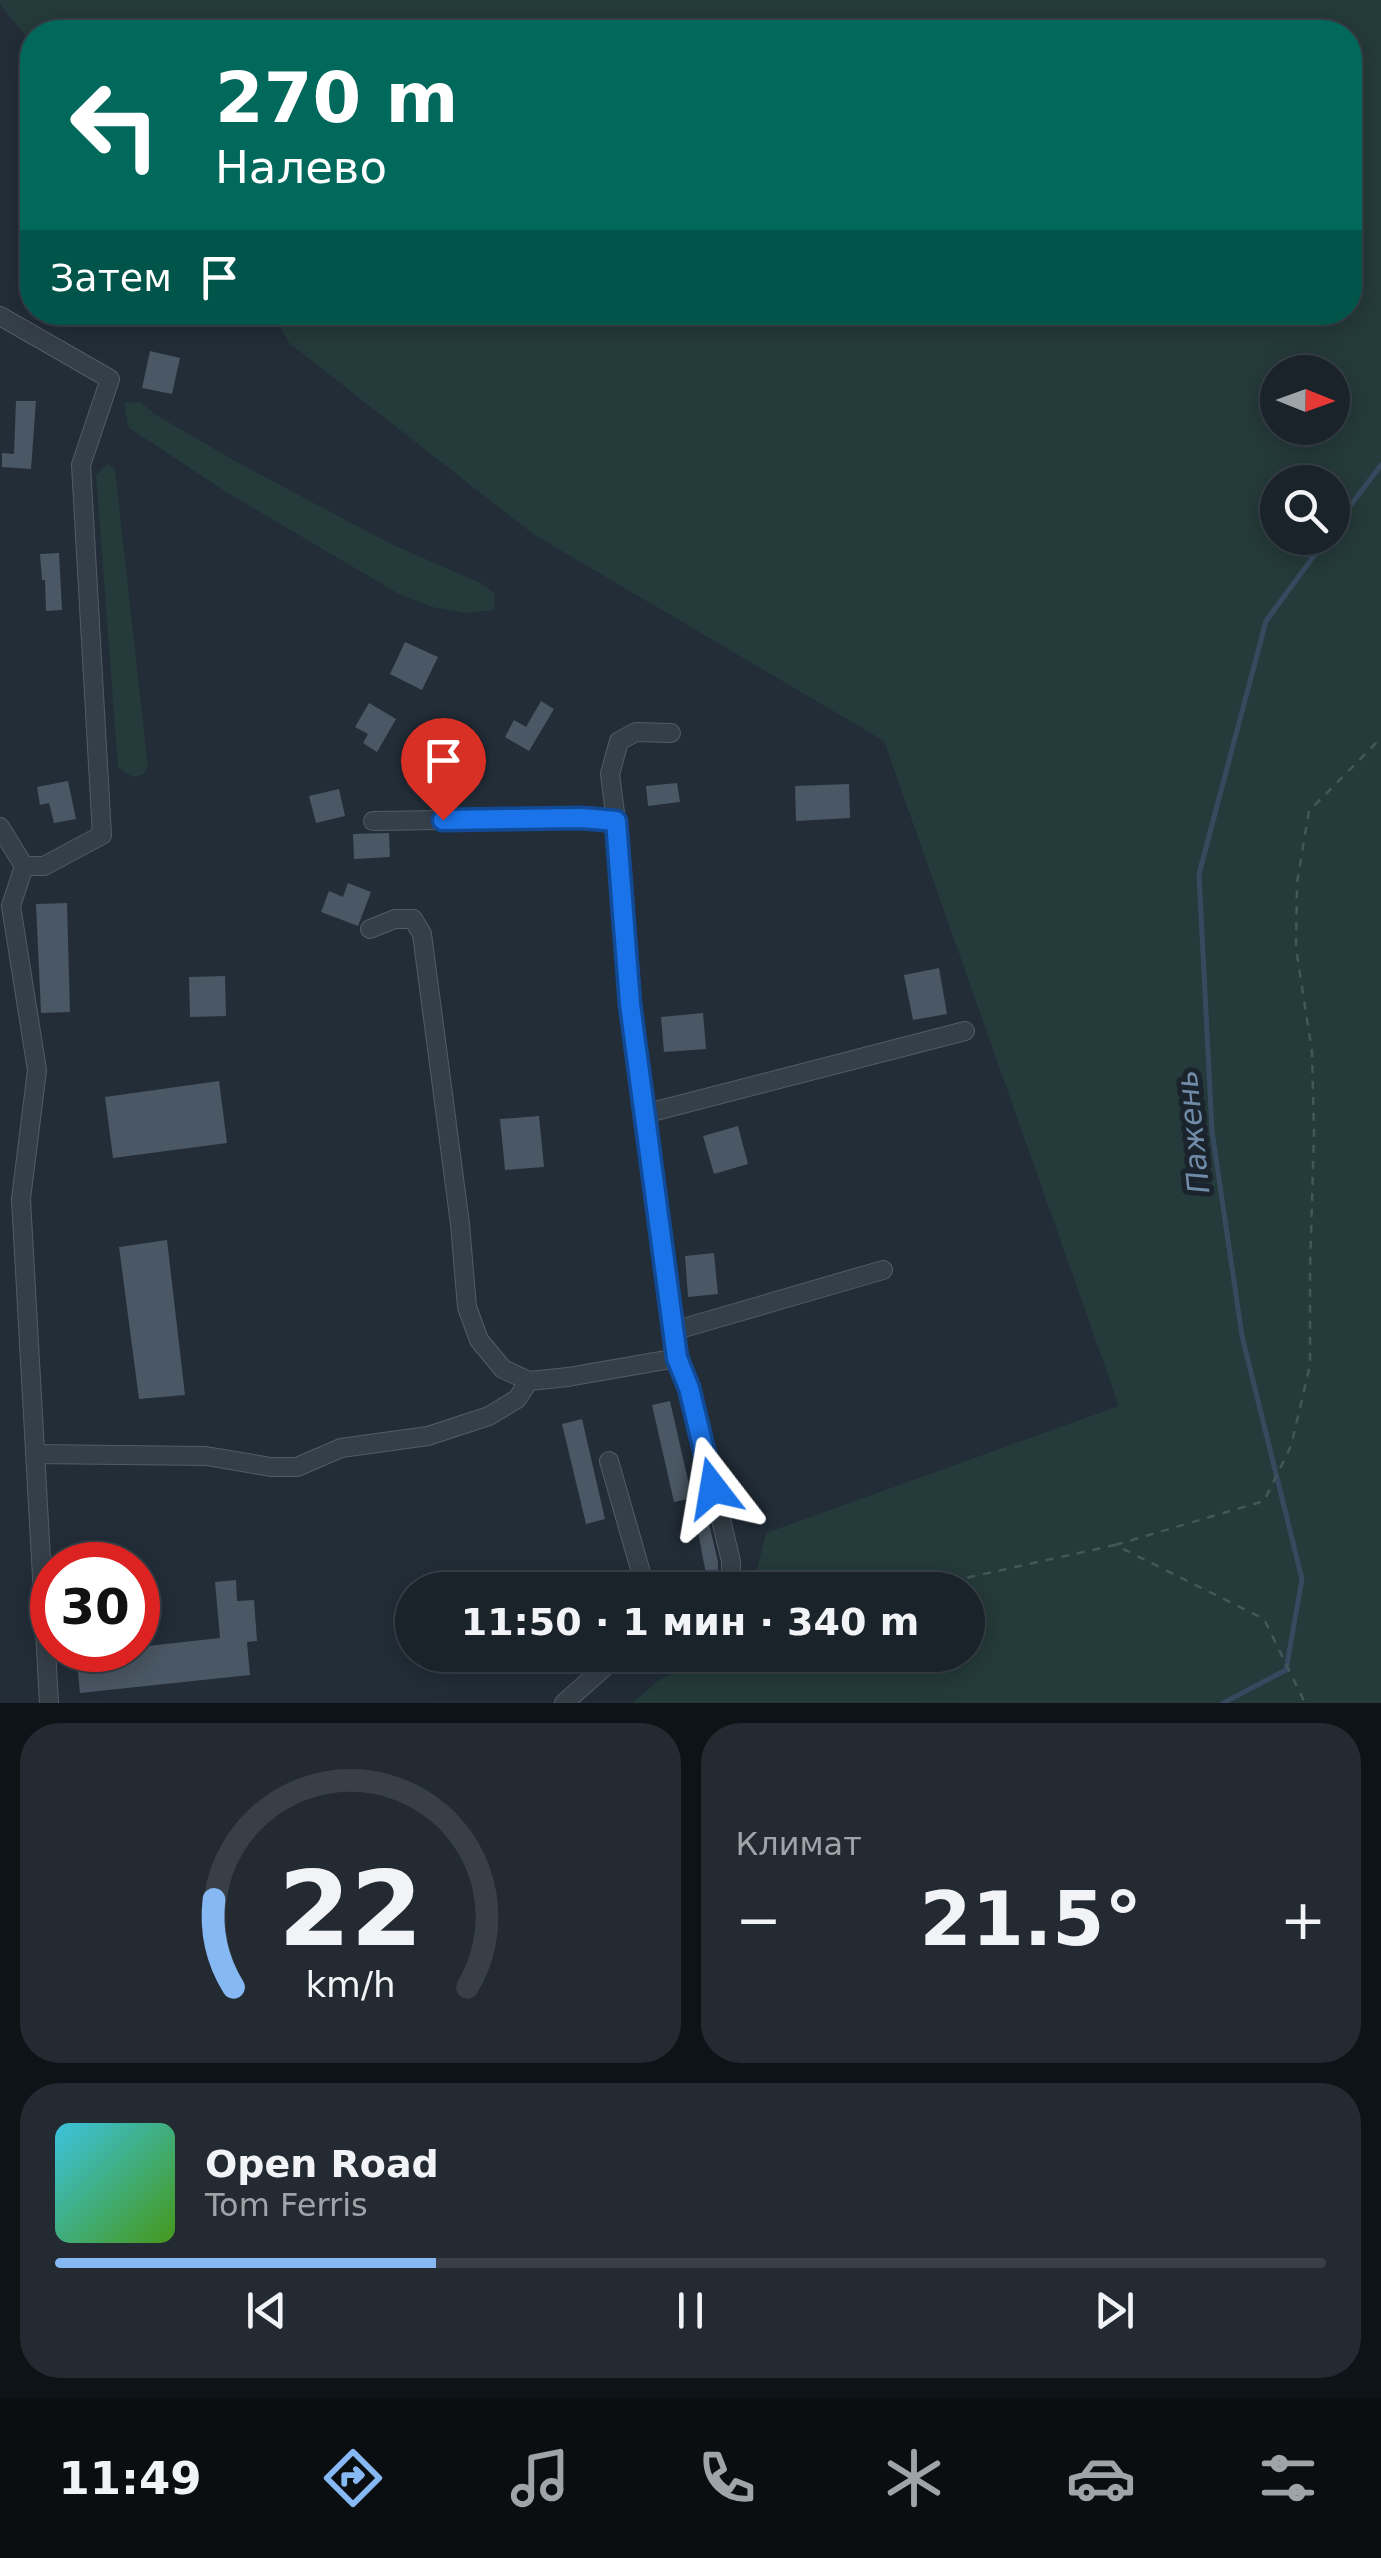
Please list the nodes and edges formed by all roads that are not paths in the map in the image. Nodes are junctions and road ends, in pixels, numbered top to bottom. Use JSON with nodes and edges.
{"nodes":[{"id":1,"x":0,"y":316,"type":"edge"},
{"id":2,"x":670,"y":733,"type":"dead end"},
{"id":3,"x":373,"y":821,"type":"dead end"},
{"id":4,"x":616,"y":821,"type":"junction"},
{"id":5,"x":0,"y":827,"type":"edge"},
{"id":6,"x":24,"y":866,"type":"junction"},
{"id":7,"x":370,"y":929,"type":"dead end"},
{"id":8,"x":965,"y":1031,"type":"dead end"},
{"id":9,"x":644,"y":1114,"type":"junction"},
{"id":10,"x":883,"y":1270,"type":"dead end"},
{"id":11,"x":673,"y":1330,"type":"junction"},
{"id":12,"x":677,"y":1358,"type":"junction"},
{"id":13,"x":528,"y":1381,"type":"junction"},
{"id":14,"x":35,"y":1454,"type":"junction"},
{"id":15,"x":608,"y":1461,"type":"dead end"},
{"id":16,"x":641,"y":1572,"type":"edge"},
{"id":17,"x":731,"y":1572,"type":"edge"},
{"id":18,"x":599,"y":1672,"type":"edge"},
{"id":19,"x":48,"y":1703,"type":"edge"},
{"id":20,"x":564,"y":1703,"type":"edge"}],
"edges":[{"from":1,"to":6,"type":"street"},
{"from":2,"to":4,"type":"street"},
{"from":3,"to":4,"type":"street"},
{"from":4,"to":9,"type":"street"},
{"from":5,"to":6,"type":"street"},
{"from":6,"to":14,"type":"street"},
{"from":7,"to":13,"type":"street"},
{"from":8,"to":9,"type":"street"},
{"from":9,"to":11,"type":"street"},
{"from":10,"to":11,"type":"street"},
{"from":11,"to":12,"type":"street"},
{"from":12,"to":13,"type":"street"},
{"from":12,"to":17,"type":"street"},
{"from":13,"to":14,"type":"street"},
{"from":14,"to":19,"type":"street"},
{"from":15,"to":16,"type":"street"},
{"from":18,"to":20,"type":"street"}]}
